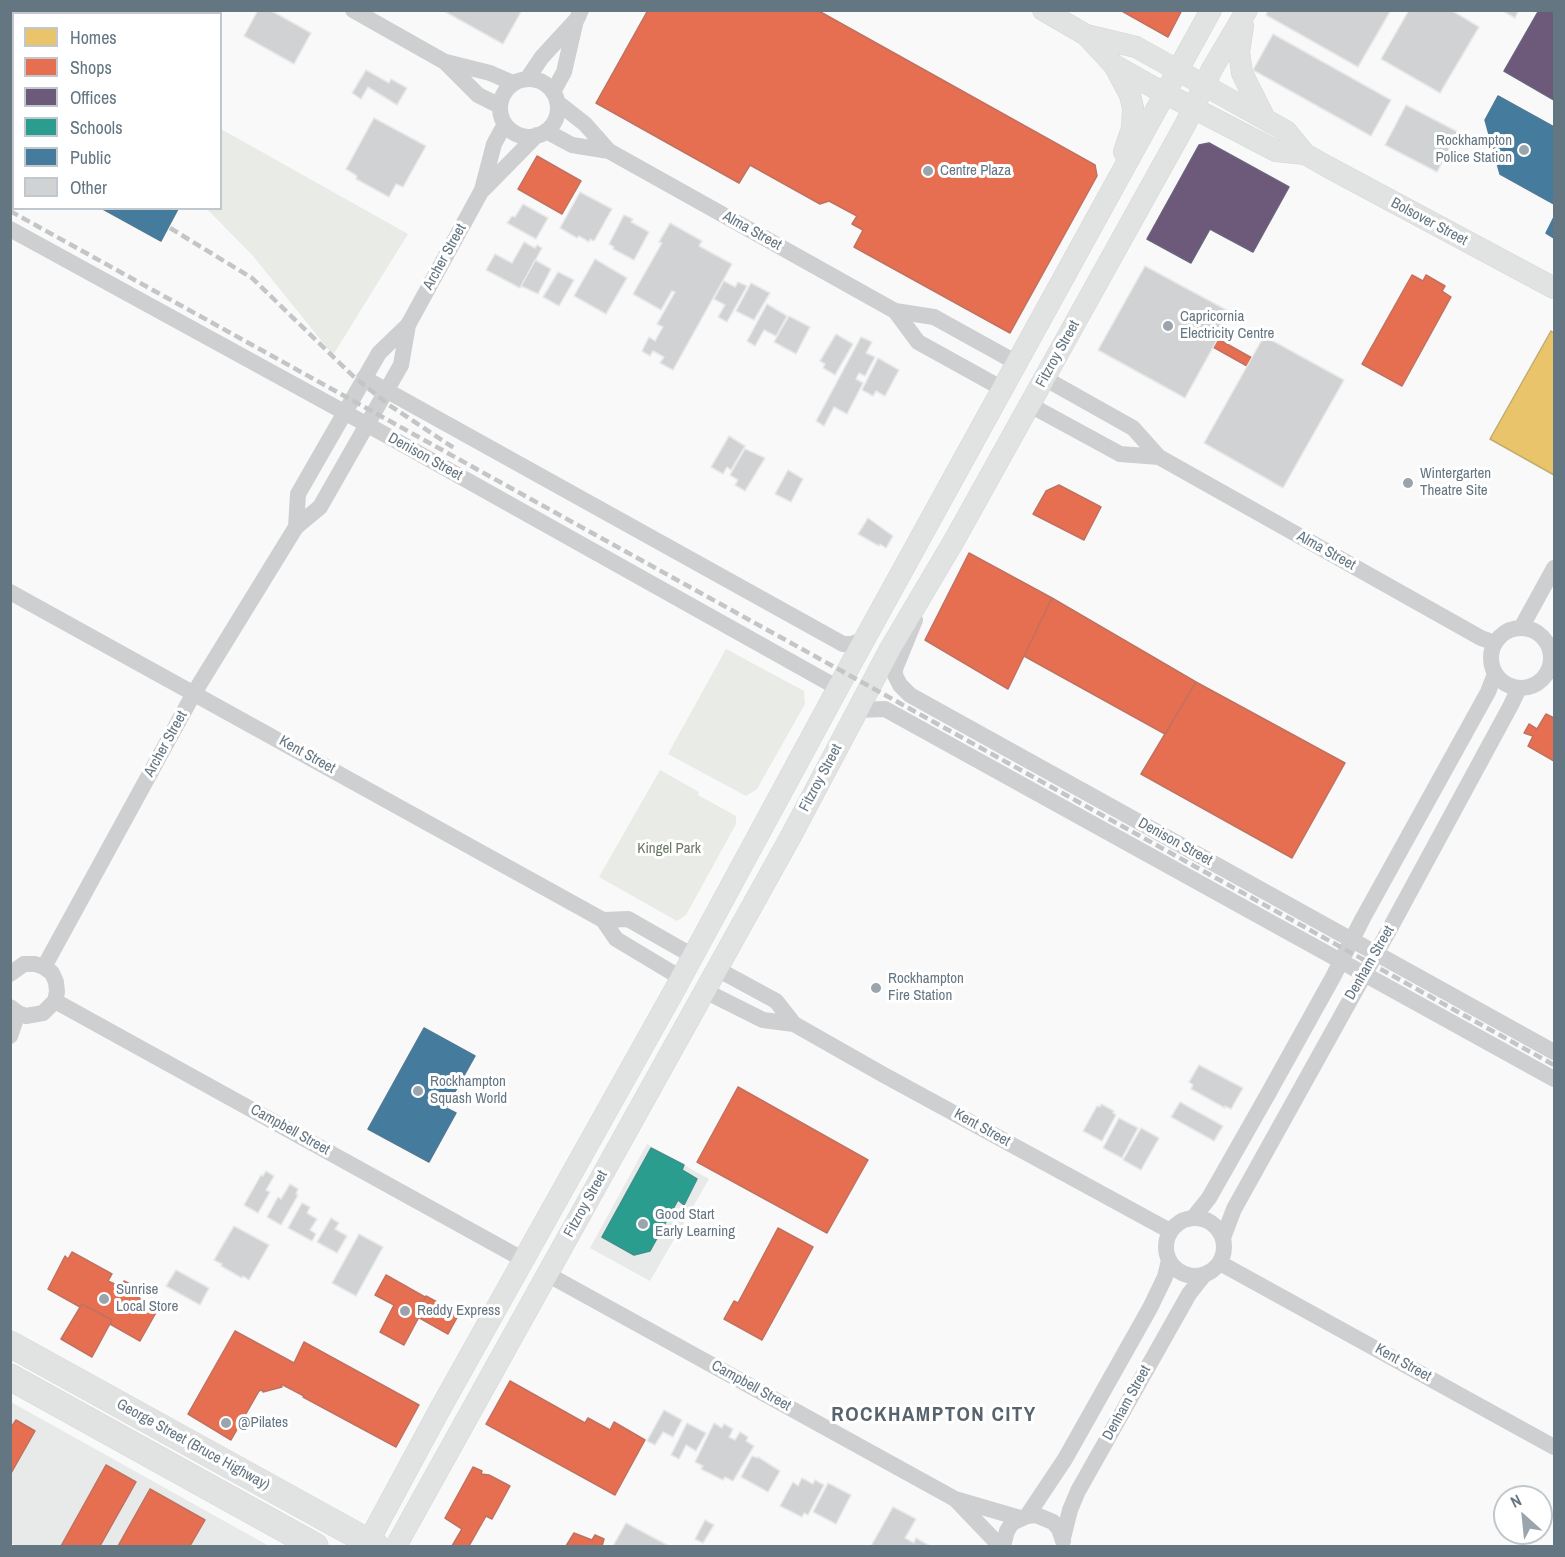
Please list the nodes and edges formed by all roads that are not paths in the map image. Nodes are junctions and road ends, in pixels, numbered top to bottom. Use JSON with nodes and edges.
{"nodes":[{"id":1,"x":353,"y":10,"type":"edge"},
{"id":2,"x":1043,"y":10,"type":"edge"},
{"id":3,"x":1210,"y":10,"type":"edge"},
{"id":4,"x":1245,"y":13,"type":"edge"},
{"id":5,"x":579,"y":15,"type":"edge"},
{"id":6,"x":1086,"y":34,"type":"junction"},
{"id":7,"x":445,"y":62,"type":"junction"},
{"id":8,"x":1114,"y":65,"type":"junction"},
{"id":9,"x":1178,"y":70,"type":"junction"},
{"id":10,"x":520,"y":81,"type":"junction"},
{"id":11,"x":1204,"y":85,"type":"junction"},
{"id":12,"x":1166,"y":94,"type":"junction"},
{"id":13,"x":555,"y":97,"type":"junction"},
{"id":14,"x":500,"y":106,"type":"junction"},
{"id":15,"x":1193,"y":108,"type":"junction"},
{"id":16,"x":1265,"y":119,"type":"junction"},
{"id":17,"x":505,"y":124,"type":"junction"},
{"id":18,"x":541,"y":133,"type":"junction"},
{"id":19,"x":609,"y":151,"type":"junction"},
{"id":20,"x":1305,"y":154,"type":"junction"},
{"id":21,"x":482,"y":190,"type":"junction"},
{"id":22,"x":1111,"y":193,"type":"junction"},
{"id":23,"x":10,"y":229,"type":"edge"},
{"id":24,"x":1554,"y":288,"type":"edge"},
{"id":25,"x":896,"y":312,"type":"junction"},
{"id":26,"x":408,"y":325,"type":"junction"},
{"id":27,"x":1017,"y":363,"type":"junction"},
{"id":28,"x":364,"y":378,"type":"junction"},
{"id":29,"x":1044,"y":378,"type":"junction"},
{"id":30,"x":1003,"y":389,"type":"junction"},
{"id":31,"x":387,"y":390,"type":"junction"},
{"id":32,"x":1030,"y":405,"type":"junction"},
{"id":33,"x":344,"y":413,"type":"junction"},
{"id":34,"x":367,"y":424,"type":"junction"},
{"id":35,"x":1159,"y":457,"type":"junction"},
{"id":36,"x":296,"y":527,"type":"junction"},
{"id":37,"x":1554,"y":568,"type":"edge"},
{"id":38,"x":932,"y":577,"type":"junction"},
{"id":39,"x":10,"y":592,"type":"edge"},
{"id":40,"x":1521,"y":628,"type":"junction"},
{"id":41,"x":1550,"y":635,"type":"edge"},
{"id":42,"x":865,"y":639,"type":"junction"},
{"id":43,"x":1495,"y":643,"type":"junction"},
{"id":44,"x":1495,"y":674,"type":"junction"},
{"id":45,"x":1551,"y":676,"type":"edge"},
{"id":46,"x":838,"y":688,"type":"junction"},
{"id":47,"x":1519,"y":688,"type":"junction"},
{"id":48,"x":194,"y":693,"type":"junction"},
{"id":49,"x":857,"y":710,"type":"junction"},
{"id":50,"x":603,"y":920,"type":"junction"},
{"id":51,"x":1352,"y":940,"type":"junction"},
{"id":52,"x":1376,"y":953,"type":"junction"},
{"id":53,"x":693,"y":956,"type":"junction"},
{"id":54,"x":1341,"y":961,"type":"junction"},
{"id":55,"x":44,"y":967,"type":"junction"},
{"id":56,"x":717,"y":969,"type":"junction"},
{"id":57,"x":1364,"y":973,"type":"junction"},
{"id":58,"x":10,"y":974,"type":"edge"},
{"id":59,"x":681,"y":978,"type":"junction"},
{"id":60,"x":705,"y":991,"type":"junction"},
{"id":61,"x":55,"y":1001,"type":"junction"},
{"id":62,"x":14,"y":1010,"type":"edge"},
{"id":63,"x":794,"y":1024,"type":"junction"},
{"id":64,"x":10,"y":1036,"type":"edge"},
{"id":65,"x":1554,"y":1052,"type":"edge"},
{"id":66,"x":1554,"y":1079,"type":"edge"},
{"id":67,"x":1193,"y":1218,"type":"junction"},
{"id":68,"x":1170,"y":1231,"type":"junction"},
{"id":69,"x":1223,"y":1238,"type":"junction"},
{"id":70,"x":524,"y":1260,"type":"junction"},
{"id":71,"x":1169,"y":1260,"type":"junction"},
{"id":72,"x":1220,"y":1263,"type":"junction"},
{"id":73,"x":547,"y":1274,"type":"junction"},
{"id":74,"x":1204,"y":1275,"type":"junction"},
{"id":75,"x":10,"y":1344,"type":"edge"},
{"id":76,"x":10,"y":1377,"type":"edge"},
{"id":77,"x":1554,"y":1447,"type":"edge"},
{"id":78,"x":955,"y":1499,"type":"junction"},
{"id":79,"x":1023,"y":1517,"type":"junction"},
{"id":80,"x":1063,"y":1542,"type":"edge"},
{"id":81,"x":370,"y":1545,"type":"edge"},
{"id":82,"x":315,"y":1546,"type":"edge"},
{"id":83,"x":396,"y":1546,"type":"edge"},
{"id":84,"x":1002,"y":1546,"type":"edge"}],
"edges":[{"from":1,"to":7,"type":"street"},
{"from":2,"to":6,"type":"main road","name":"Bolsover Street"},
{"from":3,"to":9,"type":"main road","name":"Fitzroy Street"},
{"from":4,"to":11,"type":"main road","name":"Fitzroy Street"},
{"from":4,"to":16,"type":"main road"},
{"from":5,"to":10,"type":"street"},
{"from":5,"to":13,"type":"street"},
{"from":6,"to":8,"type":"main road","name":"Bolsover Street"},
{"from":6,"to":9,"type":"main road","name":"Bolsover Street"},
{"from":7,"to":10,"type":"street"},
{"from":7,"to":14,"type":"street"},
{"from":8,"to":12,"type":"main road","name":"Bolsover Street"},
{"from":8,"to":22,"type":"main road"},
{"from":9,"to":11,"type":"main road","name":"Bolsover Street"},
{"from":9,"to":12,"type":"main road","name":"Fitzroy Street"},
{"from":10,"to":13,"type":"street"},
{"from":10,"to":14,"type":"street"},
{"from":11,"to":15,"type":"main road","name":"Fitzroy Street"},
{"from":11,"to":16,"type":"main road","name":"Bolsover Street"},
{"from":12,"to":15,"type":"main road","name":"Bolsover Street"},
{"from":12,"to":22,"type":"main road","name":"Fitzroy Street"},
{"from":13,"to":18,"type":"street"},
{"from":13,"to":19,"type":"street","name":"Alma Street"},
{"from":14,"to":17,"type":"street"},
{"from":15,"to":20,"type":"main road","name":"Bolsover Street"},
{"from":15,"to":29,"type":"main road","name":"Fitzroy Street"},
{"from":16,"to":20,"type":"main road","name":"Bolsover Street"},
{"from":17,"to":18,"type":"street"},
{"from":17,"to":21,"type":"street","name":"Archer Street"},
{"from":18,"to":19,"type":"street","name":"Alma Street"},
{"from":18,"to":21,"type":"street","name":"Archer Street"},
{"from":19,"to":25,"type":"street","name":"Alma Street"},
{"from":20,"to":24,"type":"main road","name":"Bolsover Street"},
{"from":21,"to":26,"type":"street","name":"Archer Street"},
{"from":22,"to":27,"type":"main road","name":"Fitzroy Street"},
{"from":23,"to":33,"type":"street","name":"Denison Street"},
{"from":25,"to":27,"type":"street","name":"Alma Street"},
{"from":25,"to":30,"type":"street","name":"Alma Street"},
{"from":26,"to":28,"type":"street","name":"Archer Street"},
{"from":26,"to":31,"type":"street","name":"Archer Street"},
{"from":27,"to":29,"type":"main road","name":"Alma Street"},
{"from":27,"to":30,"type":"main road","name":"Fitzroy Street"},
{"from":28,"to":31,"type":"street"},
{"from":28,"to":33,"type":"street","name":"Archer Street"},
{"from":29,"to":32,"type":"main road","name":"Fitzroy Street"},
{"from":29,"to":35,"type":"street","name":"Alma Street"},
{"from":30,"to":32,"type":"main road","name":"Alma Street"},
{"from":30,"to":42,"type":"main road","name":"Fitzroy Street"},
{"from":31,"to":34,"type":"street","name":"Archer Street"},
{"from":31,"to":42,"type":"street"},
{"from":32,"to":35,"type":"street","name":"Alma Street"},
{"from":32,"to":38,"type":"main road","name":"Fitzroy Street"},
{"from":33,"to":34,"type":"street","name":"Denison Street"},
{"from":33,"to":36,"type":"street","name":"Archer Street"},
{"from":34,"to":36,"type":"street","name":"Archer Street"},
{"from":34,"to":46,"type":"street","name":"Denison Street"},
{"from":35,"to":43,"type":"street","name":"Alma Street"},
{"from":36,"to":48,"type":"street","name":"Archer Street"},
{"from":37,"to":40,"type":"street"},
{"from":38,"to":49,"type":"main road","name":"Fitzroy Street"},
{"from":38,"to":51,"type":"street","name":"Denison Street"},
{"from":39,"to":48,"type":"street","name":"Kent Street"},
{"from":40,"to":41,"type":"street"},
{"from":40,"to":43,"type":"street"},
{"from":41,"to":45,"type":"street"},
{"from":42,"to":46,"type":"main road","name":"Fitzroy Street"},
{"from":43,"to":44,"type":"street"},
{"from":44,"to":47,"type":"street"},
{"from":44,"to":51,"type":"street","name":"Denham Street"},
{"from":45,"to":47,"type":"street"},
{"from":46,"to":53,"type":"main road","name":"Fitzroy Street"},
{"from":47,"to":52,"type":"street","name":"Denham Street"},
{"from":48,"to":50,"type":"street","name":"Kent Street"},
{"from":48,"to":55,"type":"street","name":"Archer Street"},
{"from":49,"to":54,"type":"street","name":"Denison Street"},
{"from":49,"to":56,"type":"main road","name":"Fitzroy Street"},
{"from":50,"to":53,"type":"street","name":"Kent Street"},
{"from":50,"to":59,"type":"street","name":"Kent Street"},
{"from":51,"to":52,"type":"street","name":"Denison Street"},
{"from":51,"to":54,"type":"street","name":"Denham Street"},
{"from":52,"to":57,"type":"street","name":"Denham Street"},
{"from":52,"to":65,"type":"street","name":"Denison Street"},
{"from":53,"to":56,"type":"main road","name":"Kent Street"},
{"from":53,"to":59,"type":"main road","name":"Fitzroy Street"},
{"from":54,"to":57,"type":"street","name":"Denison Street"},
{"from":54,"to":67,"type":"street","name":"Denham Street"},
{"from":55,"to":58,"type":"street"},
{"from":55,"to":61,"type":"street"},
{"from":56,"to":60,"type":"main road","name":"Fitzroy Street"},
{"from":56,"to":63,"type":"street","name":"Kent Street"},
{"from":57,"to":66,"type":"street","name":"Denison Street"},
{"from":57,"to":69,"type":"street","name":"Denham Street"},
{"from":59,"to":60,"type":"main road","name":"Kent Street"},
{"from":59,"to":70,"type":"main road","name":"Fitzroy Street"},
{"from":60,"to":63,"type":"street","name":"Kent Street"},
{"from":60,"to":73,"type":"main road","name":"Fitzroy Street"},
{"from":61,"to":62,"type":"street"},
{"from":61,"to":70,"type":"street","name":"Campbell Street"},
{"from":62,"to":64,"type":"street"},
{"from":63,"to":68,"type":"street","name":"Kent Street"},
{"from":67,"to":68,"type":"street"},
{"from":67,"to":69,"type":"street"},
{"from":68,"to":71,"type":"street"},
{"from":69,"to":72,"type":"street"},
{"from":70,"to":73,"type":"main road"},
{"from":70,"to":81,"type":"main road","name":"Fitzroy Street"},
{"from":71,"to":74,"type":"street"},
{"from":71,"to":79,"type":"street","name":"Denham Street"},
{"from":72,"to":74,"type":"street"},
{"from":72,"to":77,"type":"street","name":"Kent Street"},
{"from":73,"to":78,"type":"street","name":"Campbell Street"},
{"from":73,"to":83,"type":"main road","name":"Fitzroy Street"},
{"from":74,"to":80,"type":"street","name":"Denham Street"},
{"from":75,"to":81,"type":"highway","name":"George Street (Bruce Highway)"},
{"from":76,"to":82,"type":"highway","name":"George Street (Bruce Highway)"},
{"from":78,"to":79,"type":"street","name":"Campbell Street"},
{"from":78,"to":84,"type":"street","name":"Campbell Street"},
{"from":79,"to":80,"type":"street","name":"Campbell Street"},
{"from":79,"to":84,"type":"street","name":"Denham Street"}]}
